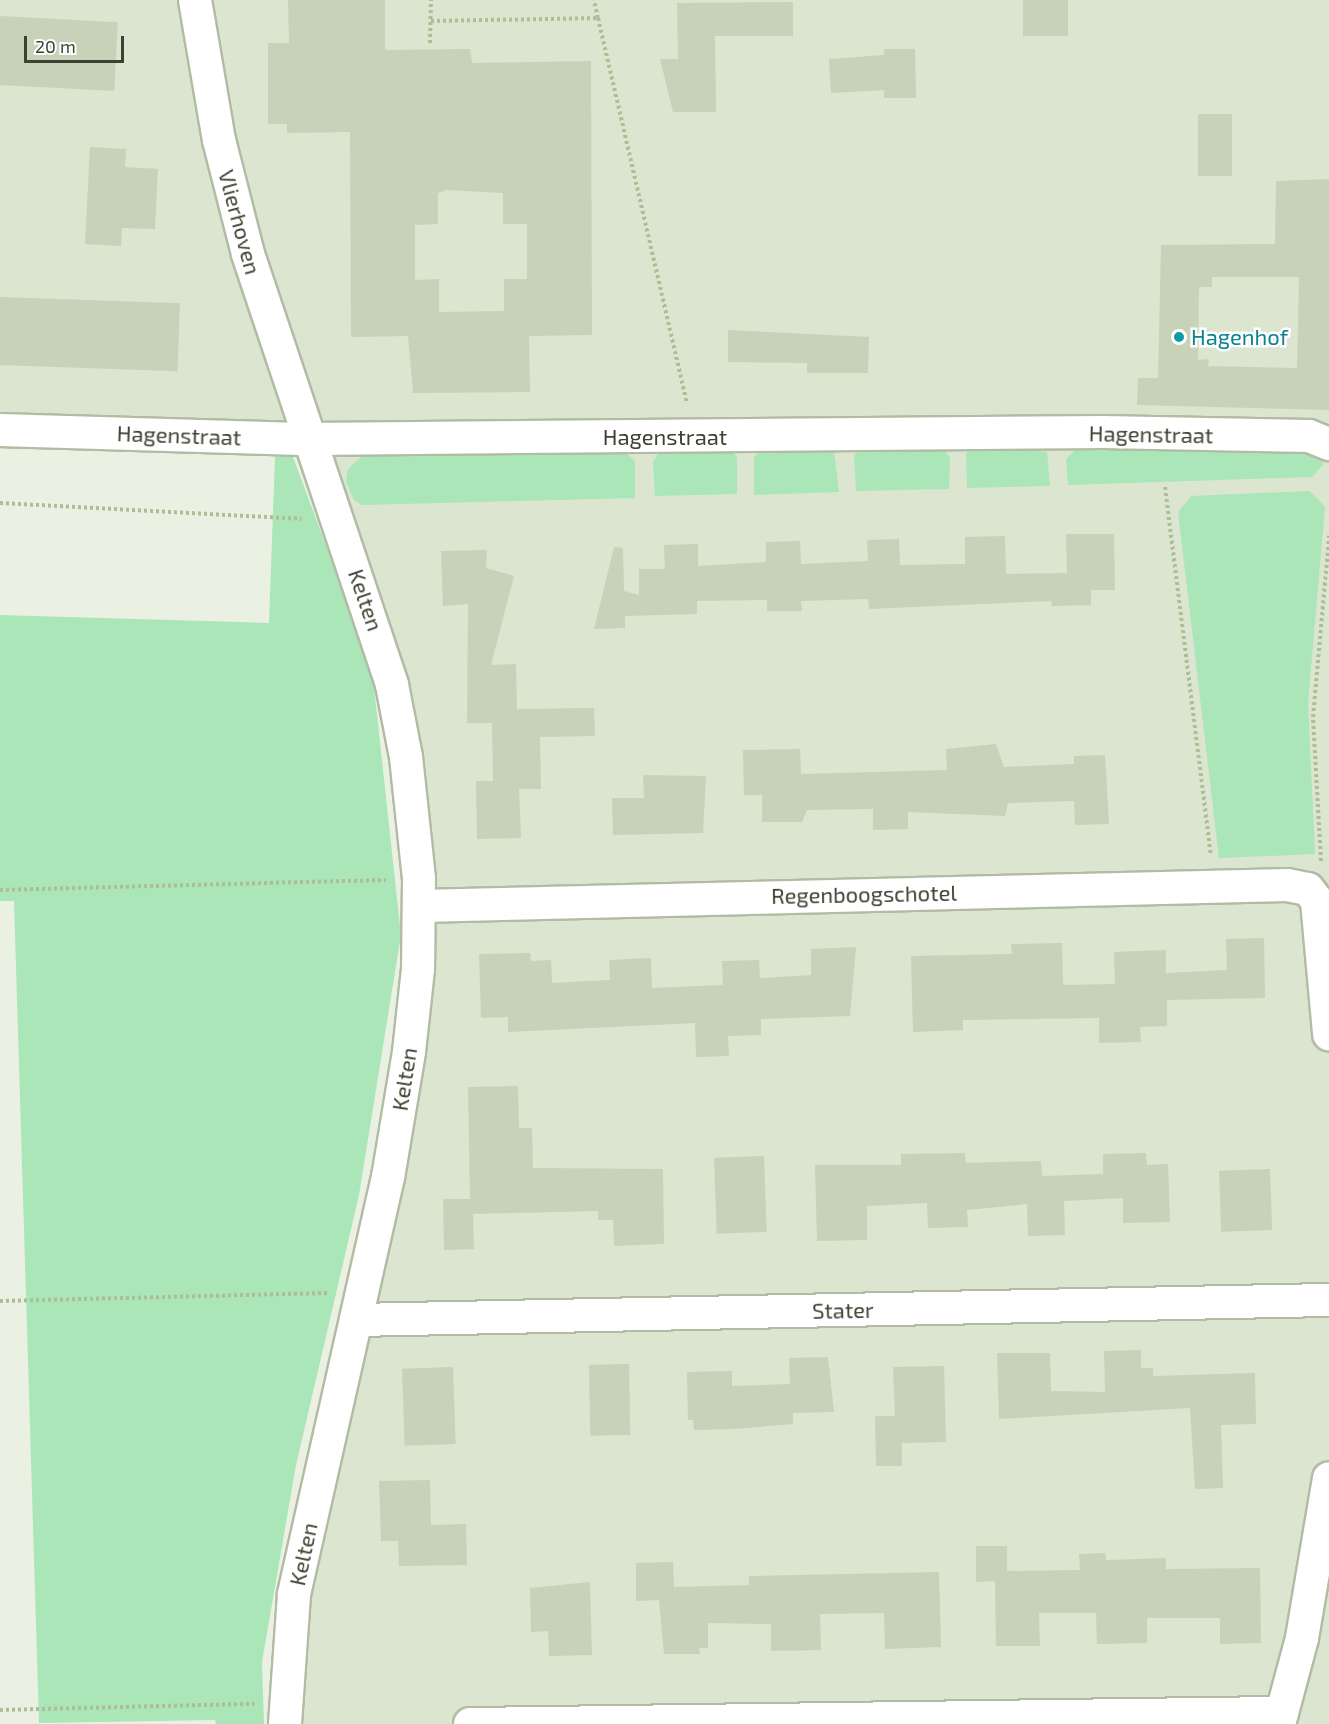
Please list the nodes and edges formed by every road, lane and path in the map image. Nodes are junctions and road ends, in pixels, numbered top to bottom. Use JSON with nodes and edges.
{"nodes":[{"id":1,"x":195,"y":0,"type":"edge"},
{"id":2,"x":431,"y":0,"type":"edge"},
{"id":3,"x":594,"y":0,"type":"edge"},
{"id":4,"x":598,"y":18,"type":"junction"},
{"id":5,"x":431,"y":21,"type":"junction"},
{"id":6,"x":430,"y":43,"type":"dead end"},
{"id":7,"x":0,"y":430,"type":"edge"},
{"id":8,"x":695,"y":437,"type":"junction"},
{"id":9,"x":309,"y":439,"type":"junction"},
{"id":10,"x":1329,"y":444,"type":"edge"},
{"id":11,"x":1165,"y":487,"type":"dead end"},
{"id":12,"x":0,"y":502,"type":"edge"},
{"id":13,"x":306,"y":520,"type":"dead end"},
{"id":14,"x":1329,"y":536,"type":"edge"},
{"id":15,"x":1215,"y":885,"type":"junction"},
{"id":16,"x":1308,"y":889,"type":"junction"},
{"id":17,"x":0,"y":890,"type":"edge"},
{"id":18,"x":419,"y":892,"type":"junction"},
{"id":19,"x":1329,"y":1034,"type":"edge"},
{"id":20,"x":1329,"y":1300,"type":"edge"},
{"id":21,"x":0,"y":1301,"type":"edge"},
{"id":22,"x":359,"y":1306,"type":"junction"},
{"id":23,"x":1329,"y":1478,"type":"edge"},
{"id":24,"x":0,"y":1710,"type":"edge"},
{"id":25,"x":284,"y":1713,"type":"edge"},
{"id":26,"x":1281,"y":1719,"type":"edge"},
{"id":27,"x":470,"y":1724,"type":"edge"}],
"edges":[{"from":1,"to":9,"type":"street","name":"Vlierhoven"},
{"from":2,"to":5,"type":"path"},
{"from":3,"to":4,"type":"path"},
{"from":4,"to":5,"type":"path"},
{"from":4,"to":8,"type":"path"},
{"from":5,"to":6,"type":"path"},
{"from":7,"to":9,"type":"street","name":"Hagenstraat"},
{"from":8,"to":9,"type":"street","name":"Hagenstraat"},
{"from":8,"to":10,"type":"street","name":"Hagenstraat"},
{"from":9,"to":18,"type":"street","name":"Kelten"},
{"from":11,"to":15,"type":"path"},
{"from":12,"to":13,"type":"path"},
{"from":14,"to":16,"type":"path"},
{"from":15,"to":16,"type":"street","name":"Regenboogschotel"},
{"from":15,"to":18,"type":"street","name":"Regenboogschotel"},
{"from":16,"to":19,"type":"street"},
{"from":17,"to":18,"type":"path"},
{"from":18,"to":22,"type":"street","name":"Kelten"},
{"from":20,"to":22,"type":"street","name":"Stater"},
{"from":21,"to":22,"type":"path"},
{"from":22,"to":25,"type":"street","name":"Kelten"},
{"from":23,"to":26,"type":"street"},
{"from":24,"to":25,"type":"path"},
{"from":26,"to":27,"type":"street"}]}
